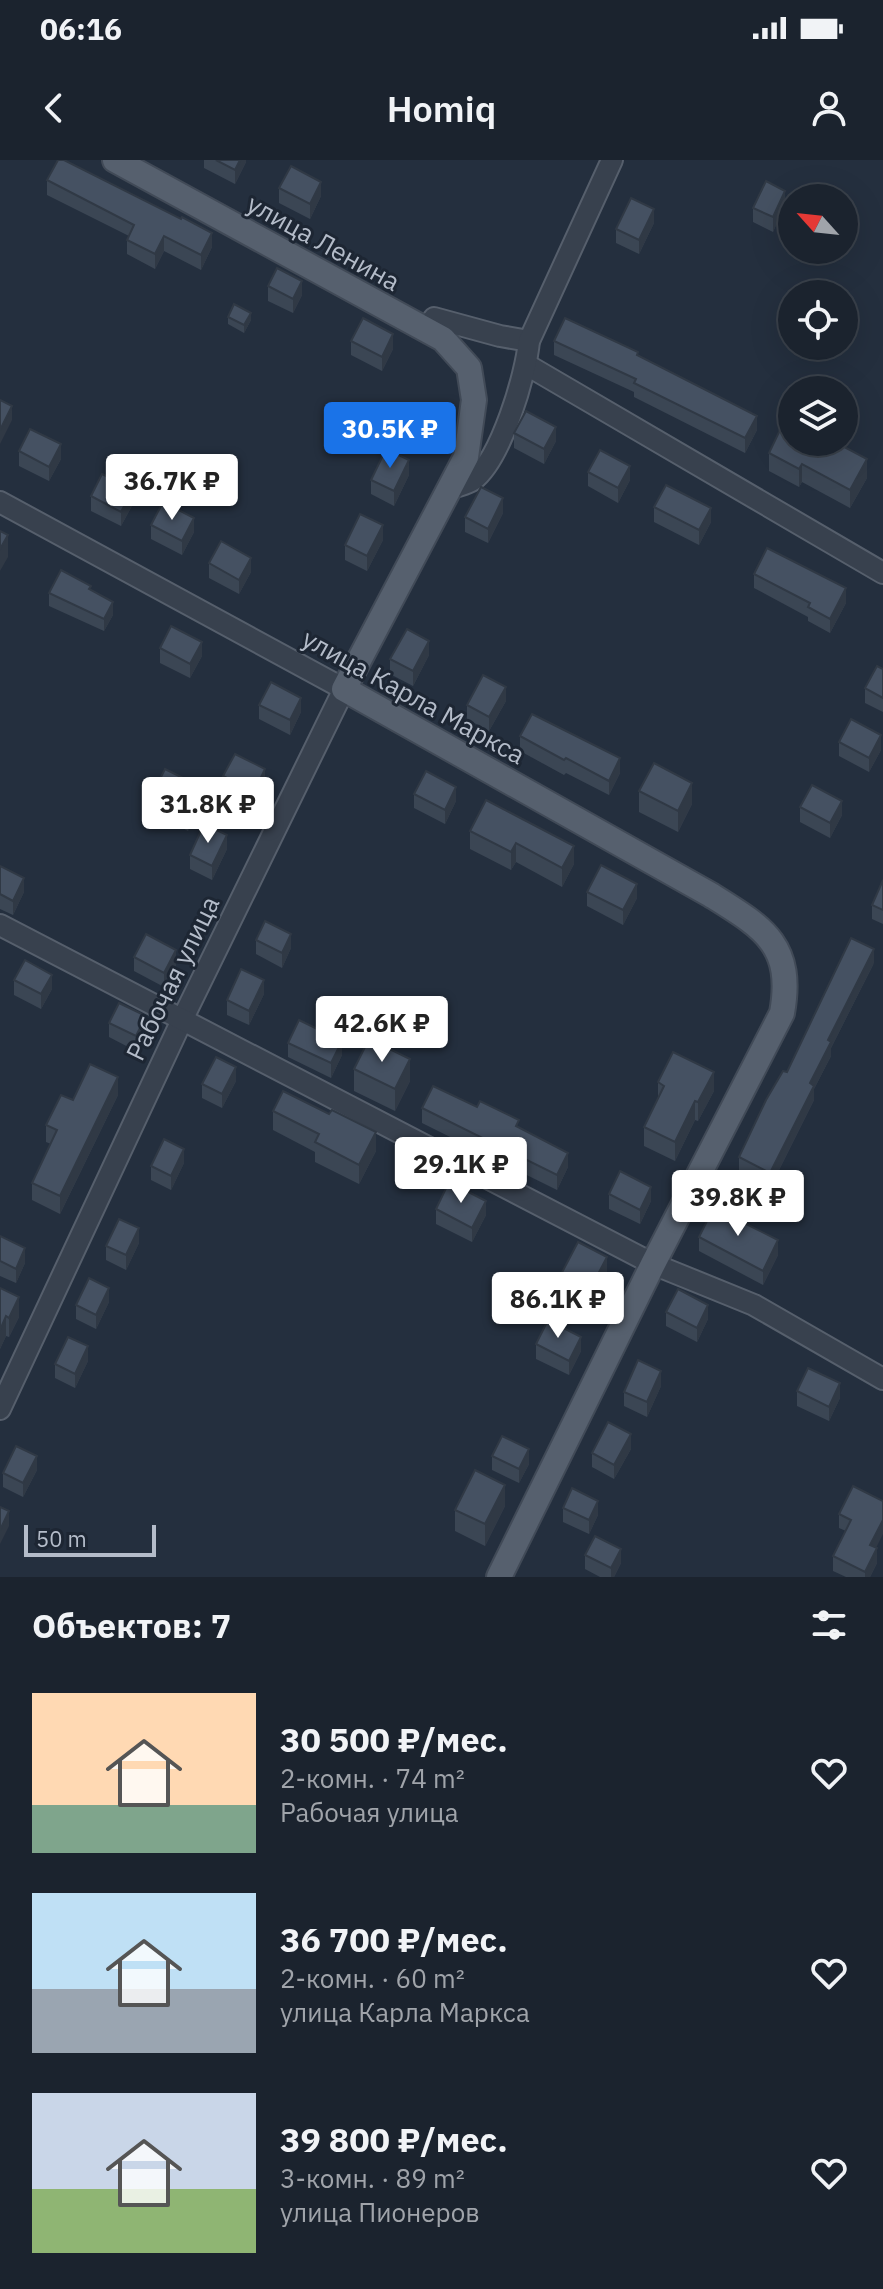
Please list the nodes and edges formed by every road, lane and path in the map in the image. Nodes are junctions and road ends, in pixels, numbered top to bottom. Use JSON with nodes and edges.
{"nodes":[{"id":1,"x":115,"y":160,"type":"edge"},
{"id":2,"x":612,"y":160,"type":"edge"},
{"id":3,"x":427,"y":330,"type":"junction"},
{"id":4,"x":529,"y":341,"type":"junction"},
{"id":5,"x":527,"y":365,"type":"junction"},
{"id":6,"x":474,"y":400,"type":"joint"},
{"id":7,"x":450,"y":489,"type":"junction"},
{"id":8,"x":0,"y":502,"type":"edge"},
{"id":9,"x":883,"y":573,"type":"edge"},
{"id":10,"x":344,"y":689,"type":"junction"},
{"id":11,"x":0,"y":925,"type":"edge"},
{"id":12,"x":182,"y":1020,"type":"junction"},
{"id":13,"x":653,"y":1264,"type":"junction"},
{"id":14,"x":883,"y":1379,"type":"edge"},
{"id":15,"x":0,"y":1409,"type":"edge"},
{"id":16,"x":499,"y":1577,"type":"edge"}],
"edges":[{"from":1,"to":3,"type":"main road","name":"улица Ленина"},
{"from":2,"to":4,"type":"street"},
{"from":3,"to":4,"type":"street"},
{"from":3,"to":6,"type":"main road","name":"улица Ленина"},
{"from":4,"to":5,"type":"street"},
{"from":5,"to":7,"type":"street"},
{"from":5,"to":9,"type":"street"},
{"from":6,"to":7,"type":"main road","name":"Рабочая улица"},
{"from":7,"to":10,"type":"main road","name":"Рабочая улица"},
{"from":8,"to":10,"type":"street","name":"улица Карла Маркса"},
{"from":10,"to":12,"type":"street","name":"Рабочая улица"},
{"from":10,"to":13,"type":"main road","name":"улица Карла Маркса"},
{"from":11,"to":12,"type":"street"},
{"from":12,"to":13,"type":"street"},
{"from":12,"to":15,"type":"street","name":"Рабочая улица"},
{"from":13,"to":14,"type":"street"},
{"from":13,"to":16,"type":"main road"}]}
